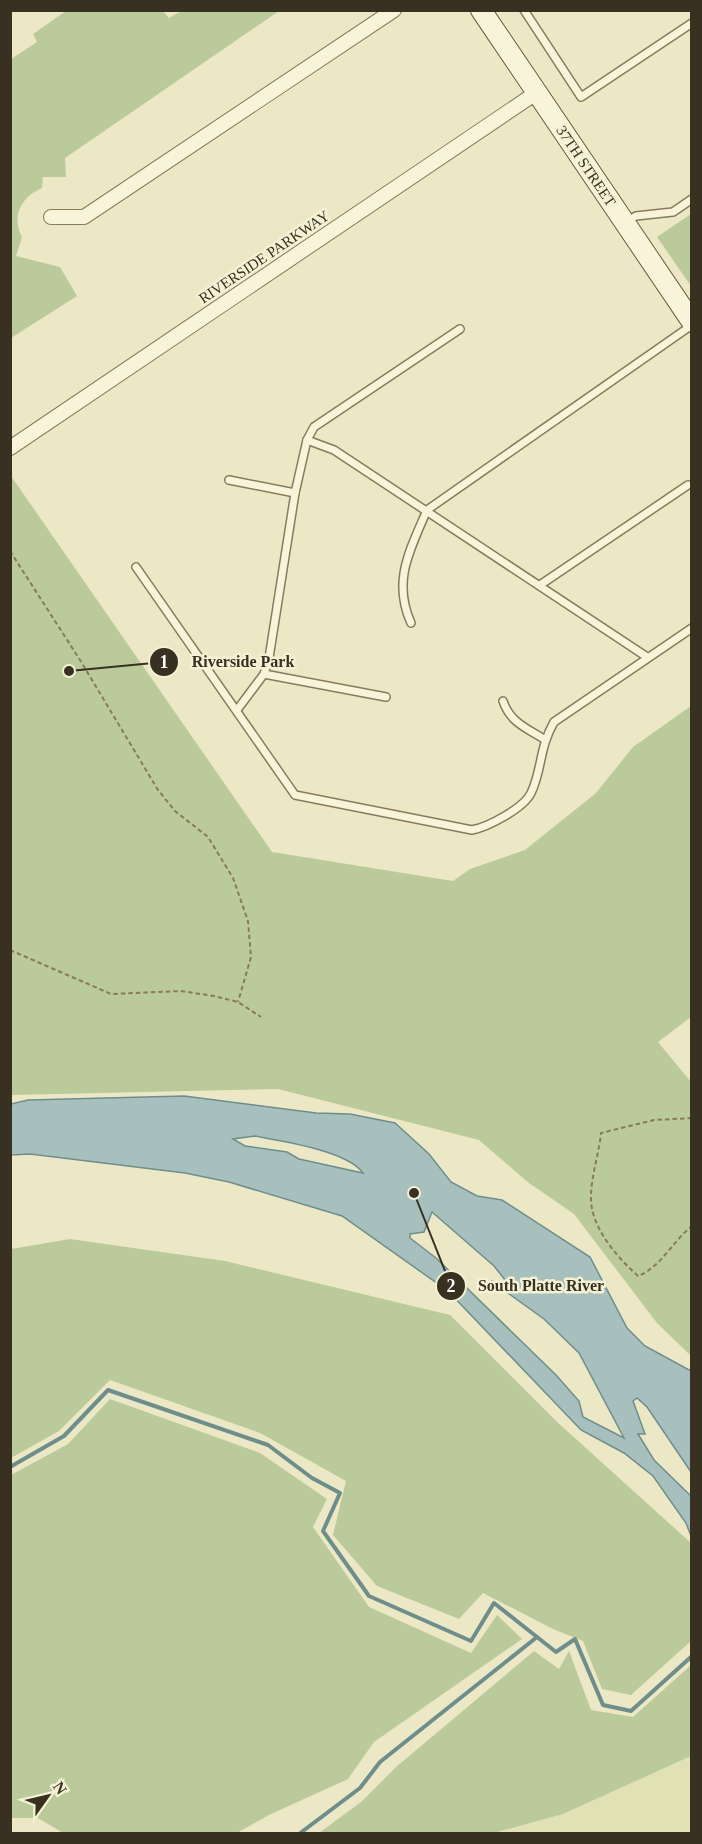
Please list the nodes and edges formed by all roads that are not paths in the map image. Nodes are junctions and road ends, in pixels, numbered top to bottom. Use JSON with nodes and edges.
{"nodes":[{"id":1,"x":394,"y":10,"type":"edge"},
{"id":2,"x":481,"y":10,"type":"edge"},
{"id":3,"x":524,"y":10,"type":"edge"},
{"id":4,"x":692,"y":23,"type":"edge"},
{"id":5,"x":536,"y":93,"type":"junction"},
{"id":6,"x":692,"y":200,"type":"edge"},
{"id":7,"x":51,"y":217,"type":"dead end"},
{"id":8,"x":624,"y":222,"type":"junction"},
{"id":9,"x":692,"y":323,"type":"edge"},
{"id":10,"x":460,"y":329,"type":"dead end"},
{"id":11,"x":307,"y":440,"type":"junction"},
{"id":12,"x":10,"y":448,"type":"edge"},
{"id":13,"x":229,"y":480,"type":"dead end"},
{"id":14,"x":688,"y":485,"type":"dead end"},
{"id":15,"x":295,"y":493,"type":"junction"},
{"id":16,"x":427,"y":510,"type":"junction"},
{"id":17,"x":136,"y":567,"type":"dead end"},
{"id":18,"x":540,"y":585,"type":"junction"},
{"id":19,"x":411,"y":623,"type":"dead end"},
{"id":20,"x":692,"y":628,"type":"edge"},
{"id":21,"x":647,"y":657,"type":"junction"},
{"id":22,"x":264,"y":674,"type":"junction"},
{"id":23,"x":386,"y":697,"type":"dead end"},
{"id":24,"x":503,"y":701,"type":"dead end"},
{"id":25,"x":237,"y":710,"type":"junction"},
{"id":26,"x":544,"y":739,"type":"junction"}],
"edges":[{"from":1,"to":7,"type":"street"},
{"from":2,"to":5,"type":"main road","name":"37TH STREET"},
{"from":3,"to":4,"type":"lane"},
{"from":5,"to":8,"type":"main road","name":"37TH STREET"},
{"from":5,"to":12,"type":"street","name":"RIVERSIDE PARKWAY"},
{"from":6,"to":8,"type":"lane"},
{"from":8,"to":9,"type":"main road","name":"37TH STREET"},
{"from":9,"to":16,"type":"lane"},
{"from":10,"to":11,"type":"lane"},
{"from":11,"to":15,"type":"lane"},
{"from":11,"to":16,"type":"lane"},
{"from":13,"to":15,"type":"lane"},
{"from":14,"to":18,"type":"lane"},
{"from":15,"to":22,"type":"lane"},
{"from":16,"to":18,"type":"lane"},
{"from":16,"to":19,"type":"lane"},
{"from":17,"to":25,"type":"lane"},
{"from":18,"to":21,"type":"lane"},
{"from":20,"to":21,"type":"lane"},
{"from":21,"to":26,"type":"lane"},
{"from":22,"to":23,"type":"lane"},
{"from":22,"to":25,"type":"lane"},
{"from":24,"to":26,"type":"lane"},
{"from":25,"to":26,"type":"lane"}]}
